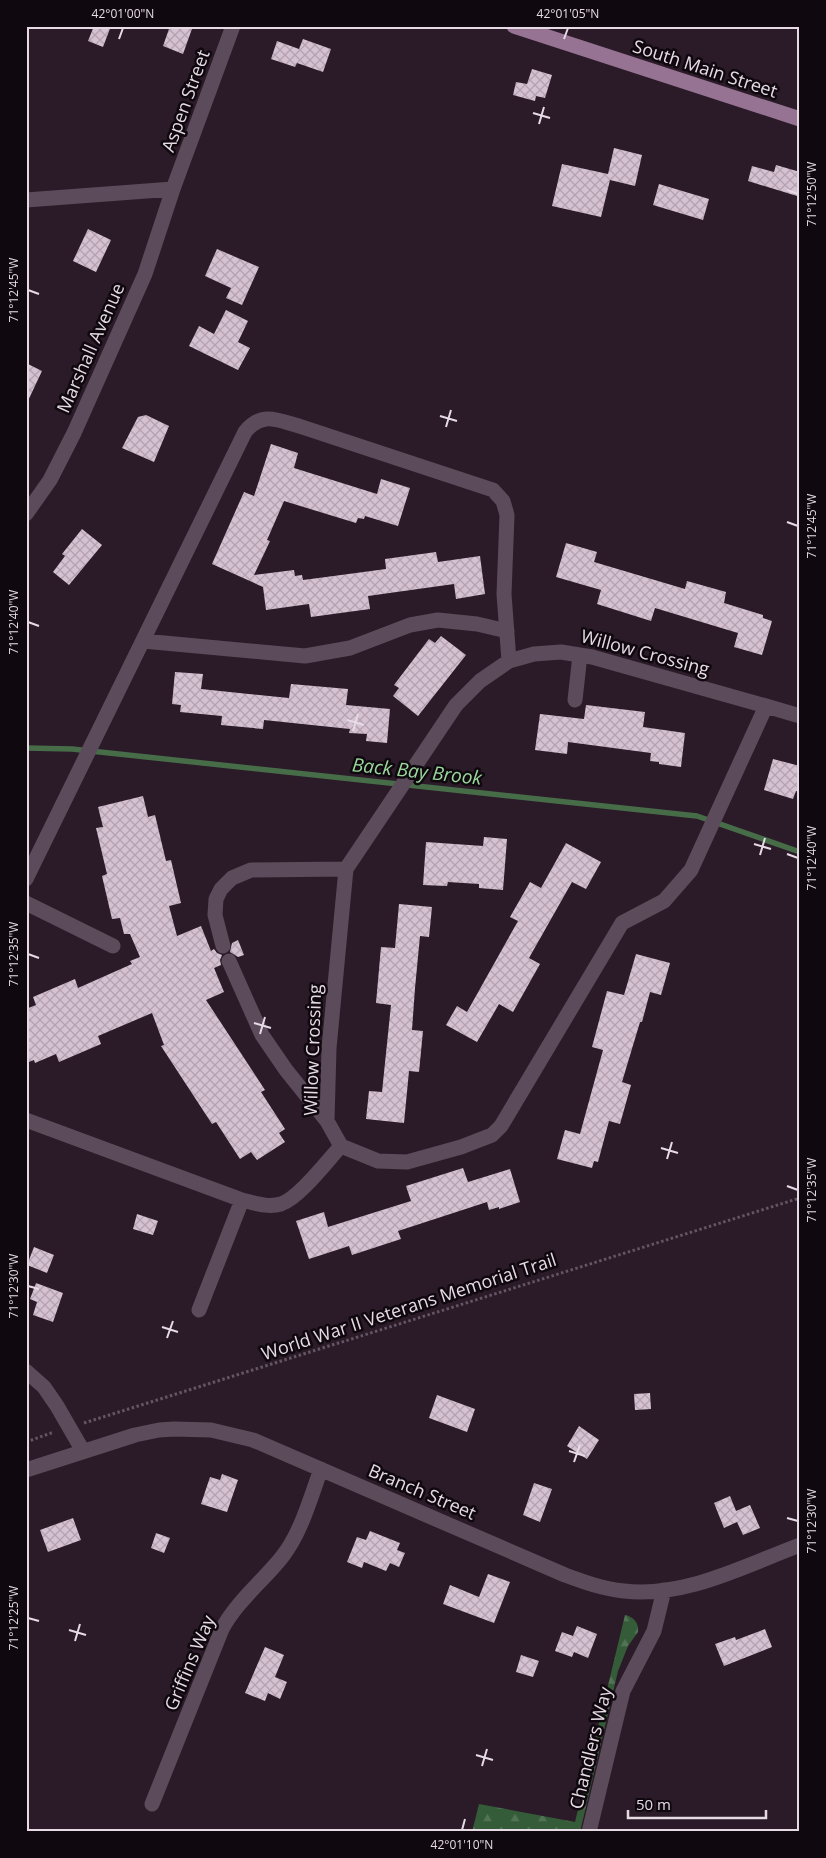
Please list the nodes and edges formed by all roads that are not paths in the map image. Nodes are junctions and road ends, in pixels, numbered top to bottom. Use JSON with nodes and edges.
{"nodes":[{"id":1,"x":233,"y":26,"type":"edge"},
{"id":2,"x":514,"y":26,"type":"edge"},
{"id":3,"x":800,"y":119,"type":"edge"},
{"id":4,"x":173,"y":189,"type":"junction"},
{"id":5,"x":26,"y":200,"type":"edge"},
{"id":6,"x":26,"y":514,"type":"edge"},
{"id":7,"x":507,"y":631,"type":"junction"},
{"id":8,"x":142,"y":641,"type":"junction"},
{"id":9,"x":580,"y":655,"type":"junction"},
{"id":10,"x":509,"y":661,"type":"junction"},
{"id":11,"x":575,"y":700,"type":"dead end"},
{"id":12,"x":766,"y":706,"type":"junction"},
{"id":13,"x":800,"y":716,"type":"edge"},
{"id":14,"x":346,"y":869,"type":"junction"},
{"id":15,"x":26,"y":879,"type":"edge"},
{"id":16,"x":26,"y":903,"type":"edge"},
{"id":17,"x":113,"y":946,"type":"dead end"},
{"id":18,"x":223,"y":946,"type":"dead end"},
{"id":19,"x":229,"y":961,"type":"dead end"},
{"id":20,"x":26,"y":1120,"type":"edge"},
{"id":21,"x":327,"y":1121,"type":"junction"},
{"id":22,"x":341,"y":1146,"type":"junction"},
{"id":23,"x":242,"y":1200,"type":"junction"},
{"id":24,"x":200,"y":1310,"type":"dead end"},
{"id":25,"x":26,"y":1370,"type":"edge"},
{"id":26,"x":83,"y":1451,"type":"junction"},
{"id":27,"x":321,"y":1469,"type":"junction"},
{"id":28,"x":26,"y":1470,"type":"edge"},
{"id":29,"x":800,"y":1544,"type":"edge"},
{"id":30,"x":664,"y":1590,"type":"junction"},
{"id":31,"x":152,"y":1804,"type":"dead end"},
{"id":32,"x":589,"y":1832,"type":"edge"}],
"edges":[{"from":1,"to":4,"type":"street","name":"Aspen Street"},
{"from":2,"to":3,"type":"main road","name":"South Main Street"},
{"from":4,"to":5,"type":"street"},
{"from":4,"to":6,"type":"street","name":"Marshall Avenue"},
{"from":7,"to":8,"type":"street"},
{"from":7,"to":8,"type":"street"},
{"from":7,"to":10,"type":"street"},
{"from":8,"to":15,"type":"street"},
{"from":9,"to":10,"type":"street","name":"Willow Crossing"},
{"from":9,"to":11,"type":"street"},
{"from":9,"to":12,"type":"street","name":"Willow Crossing"},
{"from":10,"to":14,"type":"street","name":"Willow Crossing"},
{"from":12,"to":13,"type":"street","name":"Willow Crossing"},
{"from":12,"to":22,"type":"street"},
{"from":14,"to":18,"type":"street"},
{"from":14,"to":21,"type":"street","name":"Willow Crossing"},
{"from":16,"to":17,"type":"street"},
{"from":19,"to":21,"type":"street"},
{"from":20,"to":23,"type":"street"},
{"from":21,"to":22,"type":"street","name":"Willow Crossing"},
{"from":22,"to":23,"type":"street"},
{"from":23,"to":24,"type":"street"},
{"from":25,"to":26,"type":"street"},
{"from":26,"to":27,"type":"street","name":"Branch Street"},
{"from":26,"to":28,"type":"street","name":"Branch Street"},
{"from":27,"to":30,"type":"street","name":"Branch Street"},
{"from":27,"to":31,"type":"street","name":"Griffins Way"},
{"from":29,"to":30,"type":"street","name":"Branch Street"},
{"from":30,"to":32,"type":"street","name":"Chandlers Way"}]}
